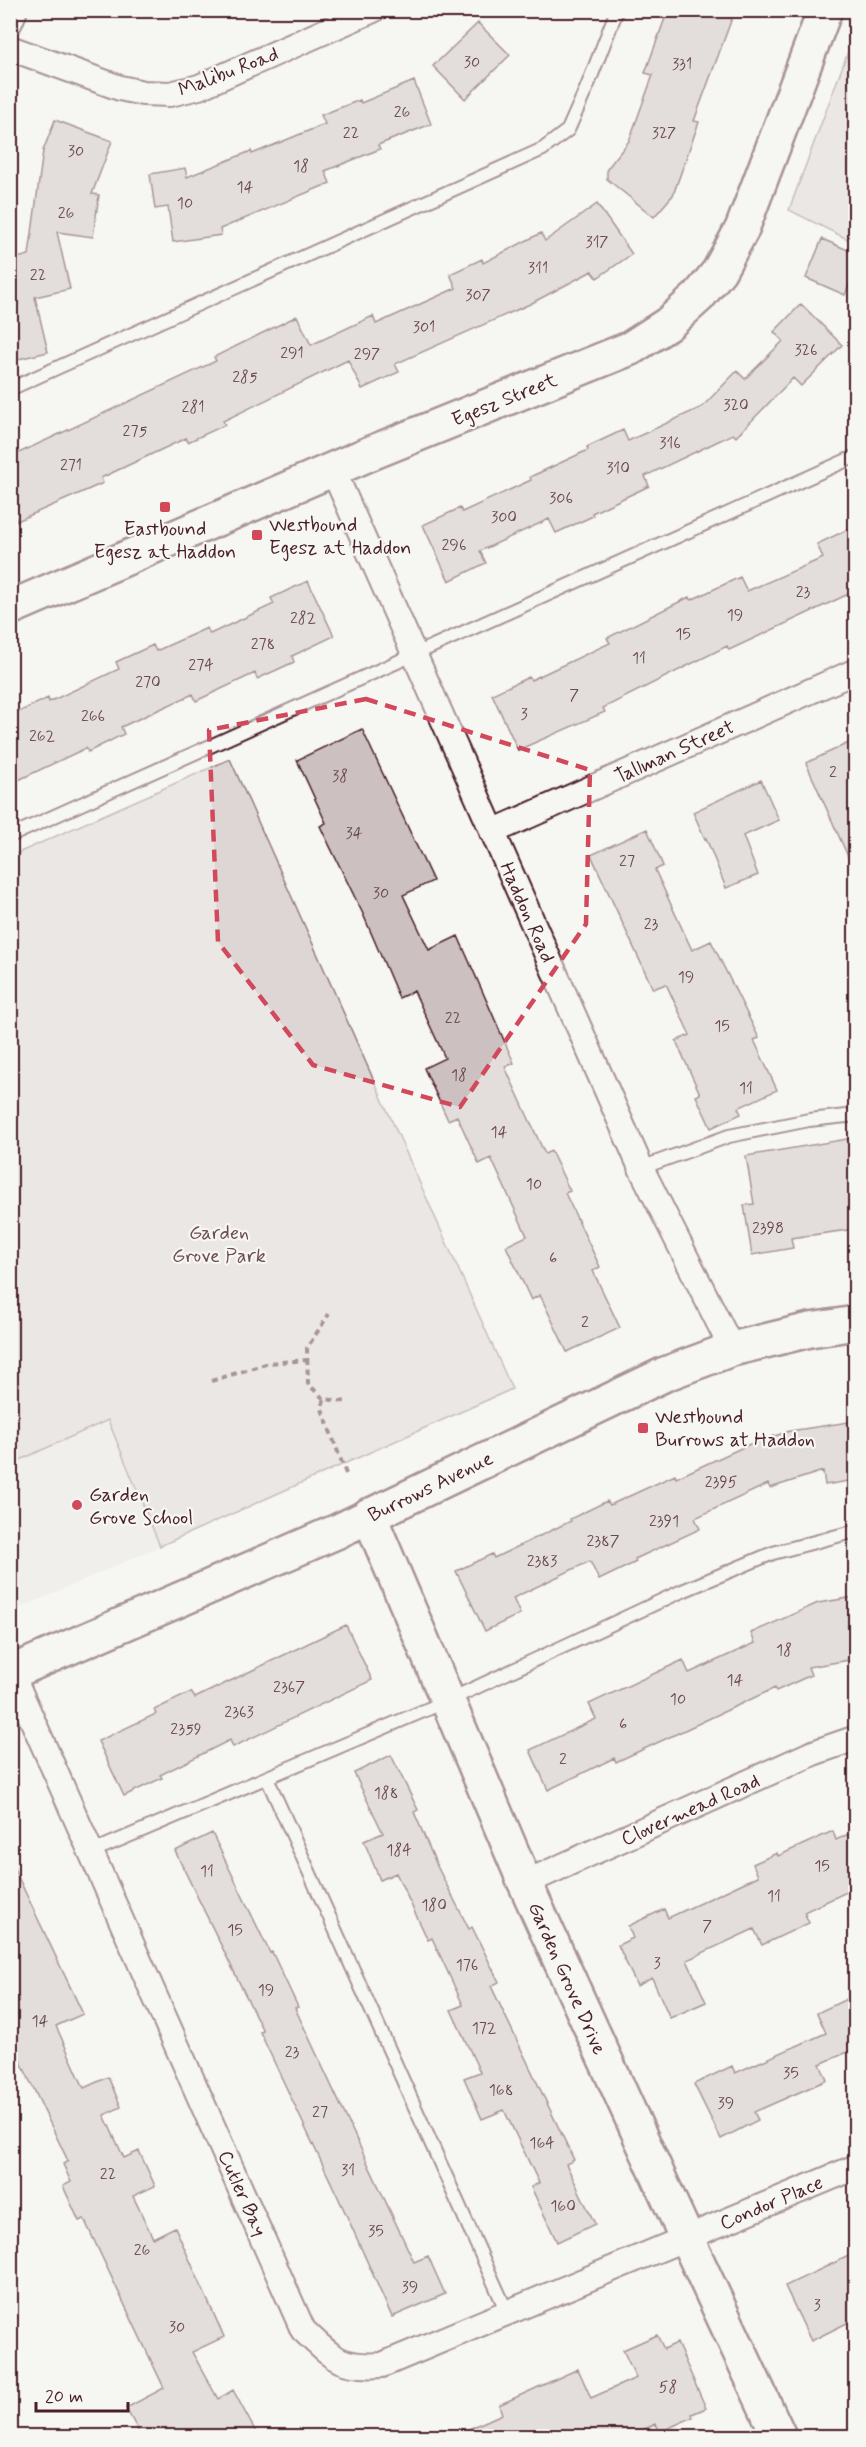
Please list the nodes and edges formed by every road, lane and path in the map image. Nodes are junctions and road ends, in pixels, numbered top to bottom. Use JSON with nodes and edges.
{"nodes":[{"id":1,"x":15,"y":10,"type":"edge"},
{"id":2,"x":373,"y":10,"type":"edge"},
{"id":3,"x":617,"y":10,"type":"edge"},
{"id":4,"x":825,"y":10,"type":"edge"},
{"id":5,"x":10,"y":22,"type":"edge"},
{"id":6,"x":10,"y":48,"type":"edge"},
{"id":7,"x":10,"y":389,"type":"edge"},
{"id":8,"x":855,"y":456,"type":"edge"},
{"id":9,"x":333,"y":470,"type":"junction"},
{"id":10,"x":10,"y":608,"type":"edge"},
{"id":11,"x":415,"y":655,"type":"junction"},
{"id":12,"x":855,"y":671,"type":"edge"},
{"id":13,"x":492,"y":832,"type":"junction"},
{"id":14,"x":10,"y":836,"type":"edge"},
{"id":15,"x":855,"y":1115,"type":"edge"},
{"id":16,"x":642,"y":1168,"type":"junction"},
{"id":17,"x":329,"y":1314,"type":"dead end"},
{"id":18,"x":855,"y":1323,"type":"edge"},
{"id":19,"x":732,"y":1349,"type":"junction"},
{"id":20,"x":307,"y":1360,"type":"junction"},
{"id":21,"x":211,"y":1382,"type":"dead end"},
{"id":22,"x":324,"y":1399,"type":"junction"},
{"id":23,"x":348,"y":1402,"type":"dead end"},
{"id":24,"x":346,"y":1474,"type":"dead end"},
{"id":25,"x":369,"y":1515,"type":"junction"},
{"id":26,"x":855,"y":1531,"type":"edge"},
{"id":27,"x":10,"y":1609,"type":"edge"},
{"id":28,"x":17,"y":1623,"type":"dead end"},
{"id":29,"x":11,"y":1672,"type":"edge"},
{"id":30,"x":447,"y":1701,"type":"junction"},
{"id":31,"x":855,"y":1738,"type":"edge"},
{"id":32,"x":267,"y":1778,"type":"junction"},
{"id":33,"x":91,"y":1852,"type":"junction"},
{"id":34,"x":525,"y":1883,"type":"junction"},
{"id":35,"x":855,"y":2167,"type":"edge"},
{"id":36,"x":686,"y":2237,"type":"junction"},
{"id":37,"x":507,"y":2312,"type":"junction"},
{"id":38,"x":779,"y":2436,"type":"edge"}],
"edges":[{"from":1,"to":5,"type":"street"},
{"from":2,"to":6,"type":"street","name":"Malibu Road"},
{"from":3,"to":7,"type":"lane"},
{"from":4,"to":9,"type":"street","name":"Egesz Street"},
{"from":8,"to":11,"type":"lane"},
{"from":9,"to":10,"type":"street","name":"Egesz Street"},
{"from":9,"to":11,"type":"street","name":"Haddon Road"},
{"from":11,"to":13,"type":"street","name":"Haddon Road"},
{"from":11,"to":14,"type":"lane"},
{"from":12,"to":13,"type":"street","name":"Tallman Street"},
{"from":13,"to":16,"type":"street","name":"Haddon Road"},
{"from":15,"to":16,"type":"lane"},
{"from":16,"to":19,"type":"street","name":"Haddon Road"},
{"from":17,"to":20,"type":"path"},
{"from":18,"to":19,"type":"street","name":"Burrows Avenue"},
{"from":19,"to":25,"type":"street","name":"Burrows Avenue"},
{"from":20,"to":21,"type":"path"},
{"from":20,"to":22,"type":"path"},
{"from":22,"to":23,"type":"path"},
{"from":22,"to":24,"type":"path"},
{"from":25,"to":29,"type":"street","name":"Burrows Avenue"},
{"from":25,"to":30,"type":"street","name":"Garden Grove Drive"},
{"from":26,"to":30,"type":"lane"},
{"from":27,"to":28,"type":"path"},
{"from":29,"to":33,"type":"street","name":"Cutler Bay"},
{"from":30,"to":32,"type":"lane"},
{"from":30,"to":34,"type":"street","name":"Garden Grove Drive"},
{"from":31,"to":34,"type":"street","name":"Clovermead Road"},
{"from":32,"to":33,"type":"lane"},
{"from":32,"to":37,"type":"lane"},
{"from":33,"to":37,"type":"street","name":"Cutler Bay"},
{"from":34,"to":36,"type":"street","name":"Garden Grove Drive"},
{"from":35,"to":36,"type":"street","name":"Condor Place"},
{"from":36,"to":37,"type":"street","name":"Cutler Bay"},
{"from":36,"to":38,"type":"street","name":"Garden Grove Drive"}]}
